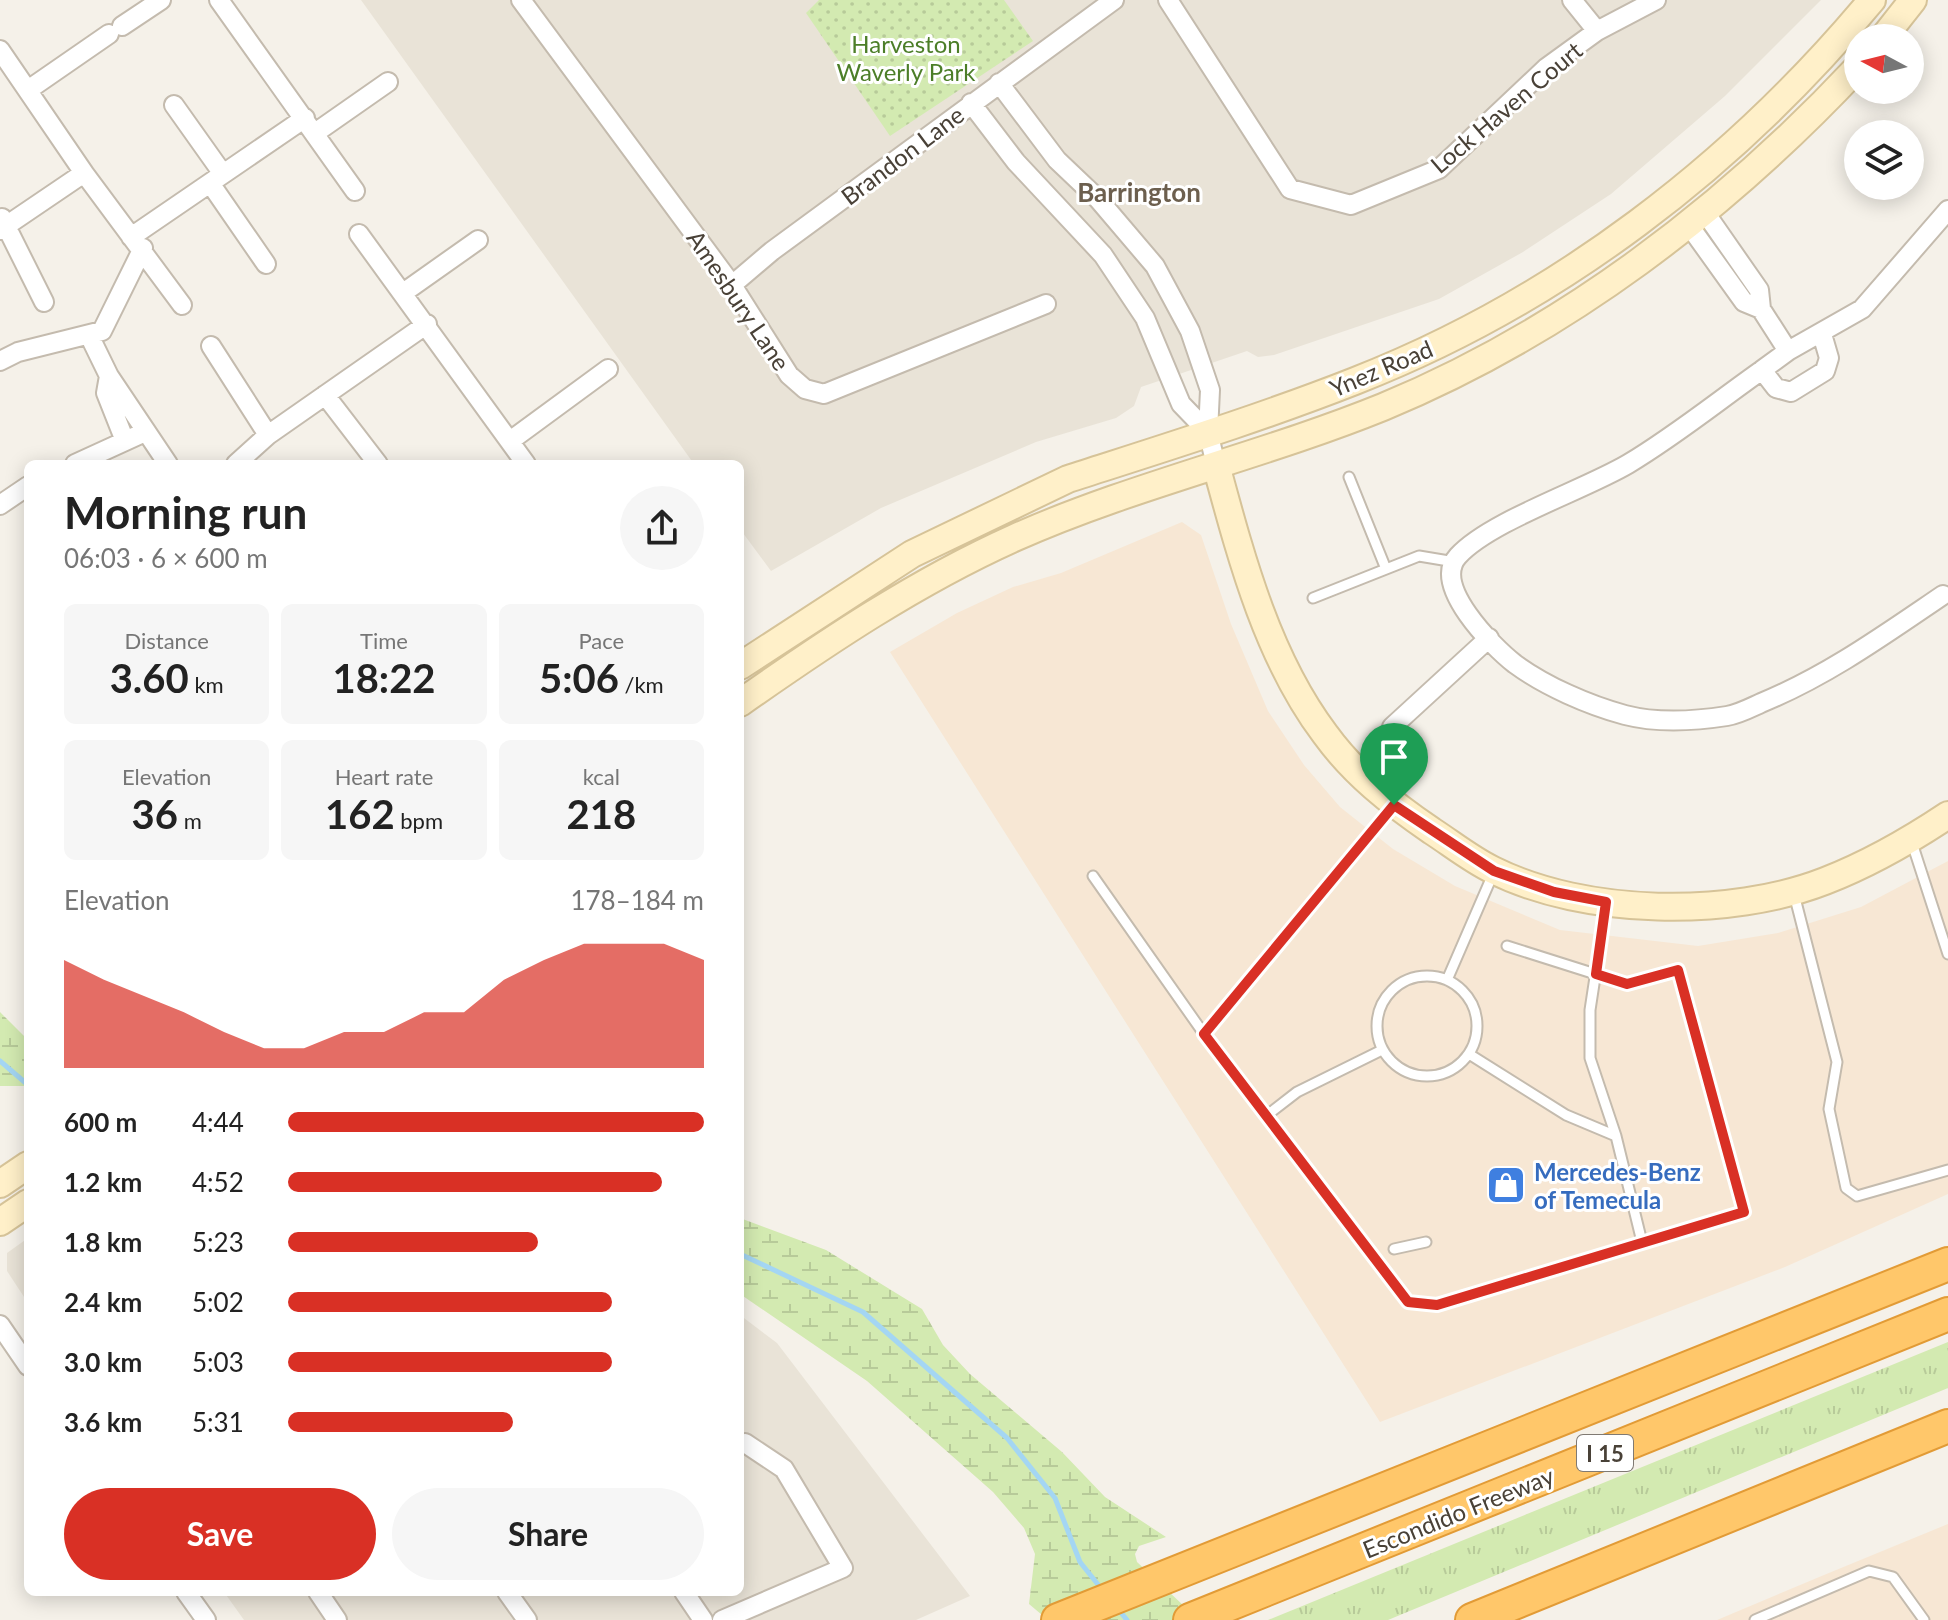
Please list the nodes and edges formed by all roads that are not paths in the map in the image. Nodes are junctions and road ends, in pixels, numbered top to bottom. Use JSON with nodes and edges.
{"nodes":[{"id":1,"x":161,"y":0,"type":"edge"},
{"id":2,"x":219,"y":0,"type":"edge"},
{"id":3,"x":521,"y":0,"type":"edge"},
{"id":4,"x":1114,"y":0,"type":"edge"},
{"id":5,"x":1168,"y":0,"type":"edge"},
{"id":6,"x":1572,"y":0,"type":"edge"},
{"id":7,"x":1656,"y":0,"type":"edge"},
{"id":8,"x":1872,"y":0,"type":"edge"},
{"id":9,"x":1913,"y":0,"type":"edge"},
{"id":10,"x":1894,"y":24,"type":"edge"},
{"id":11,"x":1597,"y":31,"type":"junction"},
{"id":12,"x":0,"y":50,"type":"edge"},
{"id":13,"x":1844,"y":81,"type":"edge"},
{"id":14,"x":388,"y":82,"type":"dead end"},
{"id":15,"x":999,"y":83,"type":"junction"},
{"id":16,"x":1791,"y":89,"type":"junction"},
{"id":17,"x":28,"y":90,"type":"junction"},
{"id":18,"x":971,"y":103,"type":"junction"},
{"id":19,"x":174,"y":105,"type":"dead end"},
{"id":20,"x":310,"y":126,"type":"junction"},
{"id":21,"x":84,"y":173,"type":"junction"},
{"id":22,"x":216,"y":179,"type":"junction"},
{"id":23,"x":355,"y":191,"type":"dead end"},
{"id":24,"x":1948,"y":210,"type":"edge"},
{"id":25,"x":1696,"y":217,"type":"junction"},
{"id":26,"x":2,"y":224,"type":"edge"},
{"id":27,"x":359,"y":234,"type":"dead end"},
{"id":28,"x":478,"y":240,"type":"dead end"},
{"id":29,"x":137,"y":243,"type":"junction"},
{"id":30,"x":266,"y":264,"type":"dead end"},
{"id":31,"x":732,"y":285,"type":"junction"},
{"id":32,"x":403,"y":293,"type":"junction"},
{"id":33,"x":44,"y":302,"type":"dead end"},
{"id":34,"x":1046,"y":304,"type":"dead end"},
{"id":35,"x":182,"y":305,"type":"dead end"},
{"id":36,"x":427,"y":324,"type":"junction"},
{"id":37,"x":95,"y":333,"type":"junction"},
{"id":38,"x":1822,"y":334,"type":"junction"},
{"id":39,"x":211,"y":346,"type":"dead end"},
{"id":40,"x":1788,"y":351,"type":"junction"},
{"id":41,"x":0,"y":361,"type":"edge"},
{"id":42,"x":608,"y":369,"type":"dead end"},
{"id":43,"x":1762,"y":370,"type":"junction"},
{"id":44,"x":109,"y":376,"type":"junction"},
{"id":45,"x":325,"y":395,"type":"junction"},
{"id":46,"x":145,"y":432,"type":"junction"},
{"id":47,"x":1208,"y":432,"type":"junction"},
{"id":48,"x":268,"y":435,"type":"junction"},
{"id":49,"x":125,"y":441,"type":"junction"},
{"id":50,"x":510,"y":441,"type":"junction"},
{"id":51,"x":84,"y":460,"type":"edge"},
{"id":52,"x":165,"y":460,"type":"edge"},
{"id":53,"x":240,"y":460,"type":"edge"},
{"id":54,"x":375,"y":460,"type":"edge"},
{"id":55,"x":523,"y":460,"type":"edge"},
{"id":56,"x":1216,"y":465,"type":"junction"},
{"id":57,"x":1349,"y":477,"type":"dead end"},
{"id":58,"x":24,"y":489,"type":"edge"},
{"id":59,"x":0,"y":505,"type":"edge"},
{"id":60,"x":1455,"y":562,"type":"junction"},
{"id":61,"x":1386,"y":569,"type":"junction"},
{"id":62,"x":1946,"y":596,"type":"edge"},
{"id":63,"x":1313,"y":598,"type":"dead end"},
{"id":64,"x":1489,"y":638,"type":"junction"},
{"id":65,"x":744,"y":663,"type":"edge"},
{"id":66,"x":744,"y":700,"type":"edge"},
{"id":67,"x":1392,"y":727,"type":"dead end"},
{"id":68,"x":1394,"y":805,"type":"junction"},
{"id":69,"x":1948,"y":815,"type":"edge"},
{"id":70,"x":1911,"y":840,"type":"junction"},
{"id":71,"x":1494,"y":871,"type":"junction"},
{"id":72,"x":1093,"y":876,"type":"dead end"},
{"id":73,"x":1793,"y":890,"type":"junction"},
{"id":74,"x":1606,"y":902,"type":"junction"},
{"id":75,"x":1507,"y":946,"type":"dead end"},
{"id":76,"x":1948,"y":954,"type":"edge"},
{"id":77,"x":1596,"y":974,"type":"junction"},
{"id":78,"x":1447,"y":980,"type":"junction"},
{"id":79,"x":1204,"y":1034,"type":"junction"},
{"id":80,"x":1382,"y":1050,"type":"junction"},
{"id":81,"x":1469,"y":1054,"type":"junction"},
{"id":82,"x":1266,"y":1116,"type":"junction"},
{"id":83,"x":1616,"y":1136,"type":"junction"},
{"id":84,"x":24,"y":1168,"type":"edge"},
{"id":85,"x":1948,"y":1170,"type":"edge"},
{"id":86,"x":0,"y":1184,"type":"edge"},
{"id":87,"x":1628,"y":1185,"type":"junction"},
{"id":88,"x":1616,"y":1189,"type":"dead end"},
{"id":89,"x":24,"y":1206,"type":"edge"},
{"id":90,"x":0,"y":1222,"type":"edge"},
{"id":91,"x":1426,"y":1242,"type":"dead end"},
{"id":92,"x":1642,"y":1242,"type":"junction"},
{"id":93,"x":1394,"y":1249,"type":"dead end"},
{"id":94,"x":1948,"y":1264,"type":"edge"},
{"id":95,"x":1948,"y":1314,"type":"edge"},
{"id":96,"x":0,"y":1325,"type":"edge"},
{"id":97,"x":24,"y":1360,"type":"edge"},
{"id":98,"x":1948,"y":1426,"type":"edge"},
{"id":99,"x":744,"y":1443,"type":"edge"},
{"id":100,"x":189,"y":1596,"type":"edge"},
{"id":101,"x":321,"y":1596,"type":"edge"},
{"id":102,"x":510,"y":1596,"type":"edge"},
{"id":103,"x":687,"y":1596,"type":"edge"},
{"id":104,"x":206,"y":1620,"type":"edge"},
{"id":105,"x":337,"y":1620,"type":"edge"},
{"id":106,"x":527,"y":1620,"type":"edge"},
{"id":107,"x":703,"y":1620,"type":"edge"},
{"id":108,"x":722,"y":1620,"type":"edge"},
{"id":109,"x":1058,"y":1620,"type":"edge"},
{"id":110,"x":1190,"y":1620,"type":"edge"},
{"id":111,"x":1472,"y":1620,"type":"edge"},
{"id":112,"x":1755,"y":1620,"type":"edge"},
{"id":113,"x":1924,"y":1620,"type":"edge"}],
"edges":[{"from":1,"to":17,"type":"street"},
{"from":2,"to":20,"type":"street"},
{"from":3,"to":31,"type":"street","name":"Amesbury Lane"},
{"from":4,"to":15,"type":"street","name":"Brandon Lane"},
{"from":5,"to":11,"type":"street","name":"Lock Haven Court"},
{"from":6,"to":11,"type":"street"},
{"from":7,"to":11,"type":"street","name":"Lock Haven Court"},
{"from":8,"to":16,"type":"main road","name":"Ynez Road"},
{"from":9,"to":10,"type":"main road"},
{"from":12,"to":17,"type":"street"},
{"from":13,"to":25,"type":"main road","name":"Ynez Road"},
{"from":14,"to":20,"type":"street"},
{"from":15,"to":18,"type":"street","name":"Brandon Lane"},
{"from":15,"to":47,"type":"street"},
{"from":16,"to":25,"type":"main road"},
{"from":16,"to":47,"type":"main road","name":"Ynez Road"},
{"from":17,"to":21,"type":"street"},
{"from":18,"to":31,"type":"street","name":"Brandon Lane"},
{"from":18,"to":47,"type":"street"},
{"from":19,"to":22,"type":"street"},
{"from":20,"to":22,"type":"street"},
{"from":20,"to":23,"type":"street"},
{"from":21,"to":26,"type":"street"},
{"from":21,"to":29,"type":"street"},
{"from":22,"to":29,"type":"street"},
{"from":22,"to":30,"type":"street"},
{"from":24,"to":38,"type":"street"},
{"from":25,"to":40,"type":"street"},
{"from":25,"to":56,"type":"main road","name":"Ynez Road"},
{"from":26,"to":33,"type":"street"},
{"from":27,"to":32,"type":"street"},
{"from":28,"to":32,"type":"street"},
{"from":29,"to":35,"type":"street"},
{"from":29,"to":37,"type":"street"},
{"from":31,"to":34,"type":"street","name":"Amesbury Lane"},
{"from":32,"to":36,"type":"street"},
{"from":36,"to":45,"type":"street"},
{"from":36,"to":50,"type":"street"},
{"from":37,"to":41,"type":"street"},
{"from":37,"to":44,"type":"street"},
{"from":38,"to":40,"type":"street"},
{"from":38,"to":43,"type":"street"},
{"from":39,"to":48,"type":"street"},
{"from":40,"to":43,"type":"street"},
{"from":42,"to":50,"type":"street"},
{"from":43,"to":60,"type":"street"},
{"from":44,"to":46,"type":"street"},
{"from":44,"to":49,"type":"street"},
{"from":45,"to":48,"type":"street"},
{"from":45,"to":54,"type":"street"},
{"from":46,"to":49,"type":"street"},
{"from":46,"to":52,"type":"street"},
{"from":47,"to":56,"type":"street"},
{"from":47,"to":65,"type":"main road","name":"Ynez Road"},
{"from":48,"to":53,"type":"street"},
{"from":49,"to":51,"type":"street"},
{"from":50,"to":55,"type":"street"},
{"from":56,"to":66,"type":"main road","name":"Ynez Road"},
{"from":56,"to":68,"type":"main road"},
{"from":57,"to":61,"type":"lane"},
{"from":58,"to":59,"type":"street"},
{"from":60,"to":61,"type":"lane"},
{"from":60,"to":64,"type":"street"},
{"from":61,"to":63,"type":"lane"},
{"from":62,"to":64,"type":"street"},
{"from":64,"to":67,"type":"street"},
{"from":68,"to":71,"type":"main road"},
{"from":68,"to":79,"type":"lane"},
{"from":69,"to":70,"type":"main road"},
{"from":70,"to":73,"type":"main road"},
{"from":70,"to":76,"type":"lane"},
{"from":71,"to":74,"type":"main road"},
{"from":71,"to":78,"type":"lane"},
{"from":72,"to":79,"type":"lane"},
{"from":73,"to":74,"type":"main road"},
{"from":73,"to":85,"type":"lane"},
{"from":74,"to":77,"type":"lane"},
{"from":75,"to":77,"type":"lane"},
{"from":77,"to":83,"type":"lane"},
{"from":77,"to":92,"type":"lane"},
{"from":78,"to":80,"type":"lane"},
{"from":78,"to":81,"type":"lane"},
{"from":79,"to":82,"type":"lane"},
{"from":80,"to":81,"type":"lane"},
{"from":80,"to":82,"type":"lane"},
{"from":81,"to":83,"type":"lane"},
{"from":82,"to":92,"type":"lane"},
{"from":83,"to":87,"type":"lane"},
{"from":84,"to":86,"type":"main road"},
{"from":87,"to":88,"type":"lane"},
{"from":87,"to":92,"type":"lane"},
{"from":89,"to":90,"type":"main road"},
{"from":91,"to":93,"type":"lane"},
{"from":94,"to":109,"type":"highway"},
{"from":95,"to":110,"type":"highway","name":"Escondido Freeway","number":"I 15"},
{"from":96,"to":97,"type":"street"},
{"from":98,"to":111,"type":"highway"},
{"from":99,"to":108,"type":"street"},
{"from":100,"to":104,"type":"street"},
{"from":101,"to":105,"type":"street"},
{"from":102,"to":106,"type":"street"},
{"from":103,"to":107,"type":"street"},
{"from":112,"to":113,"type":"lane"}]}
